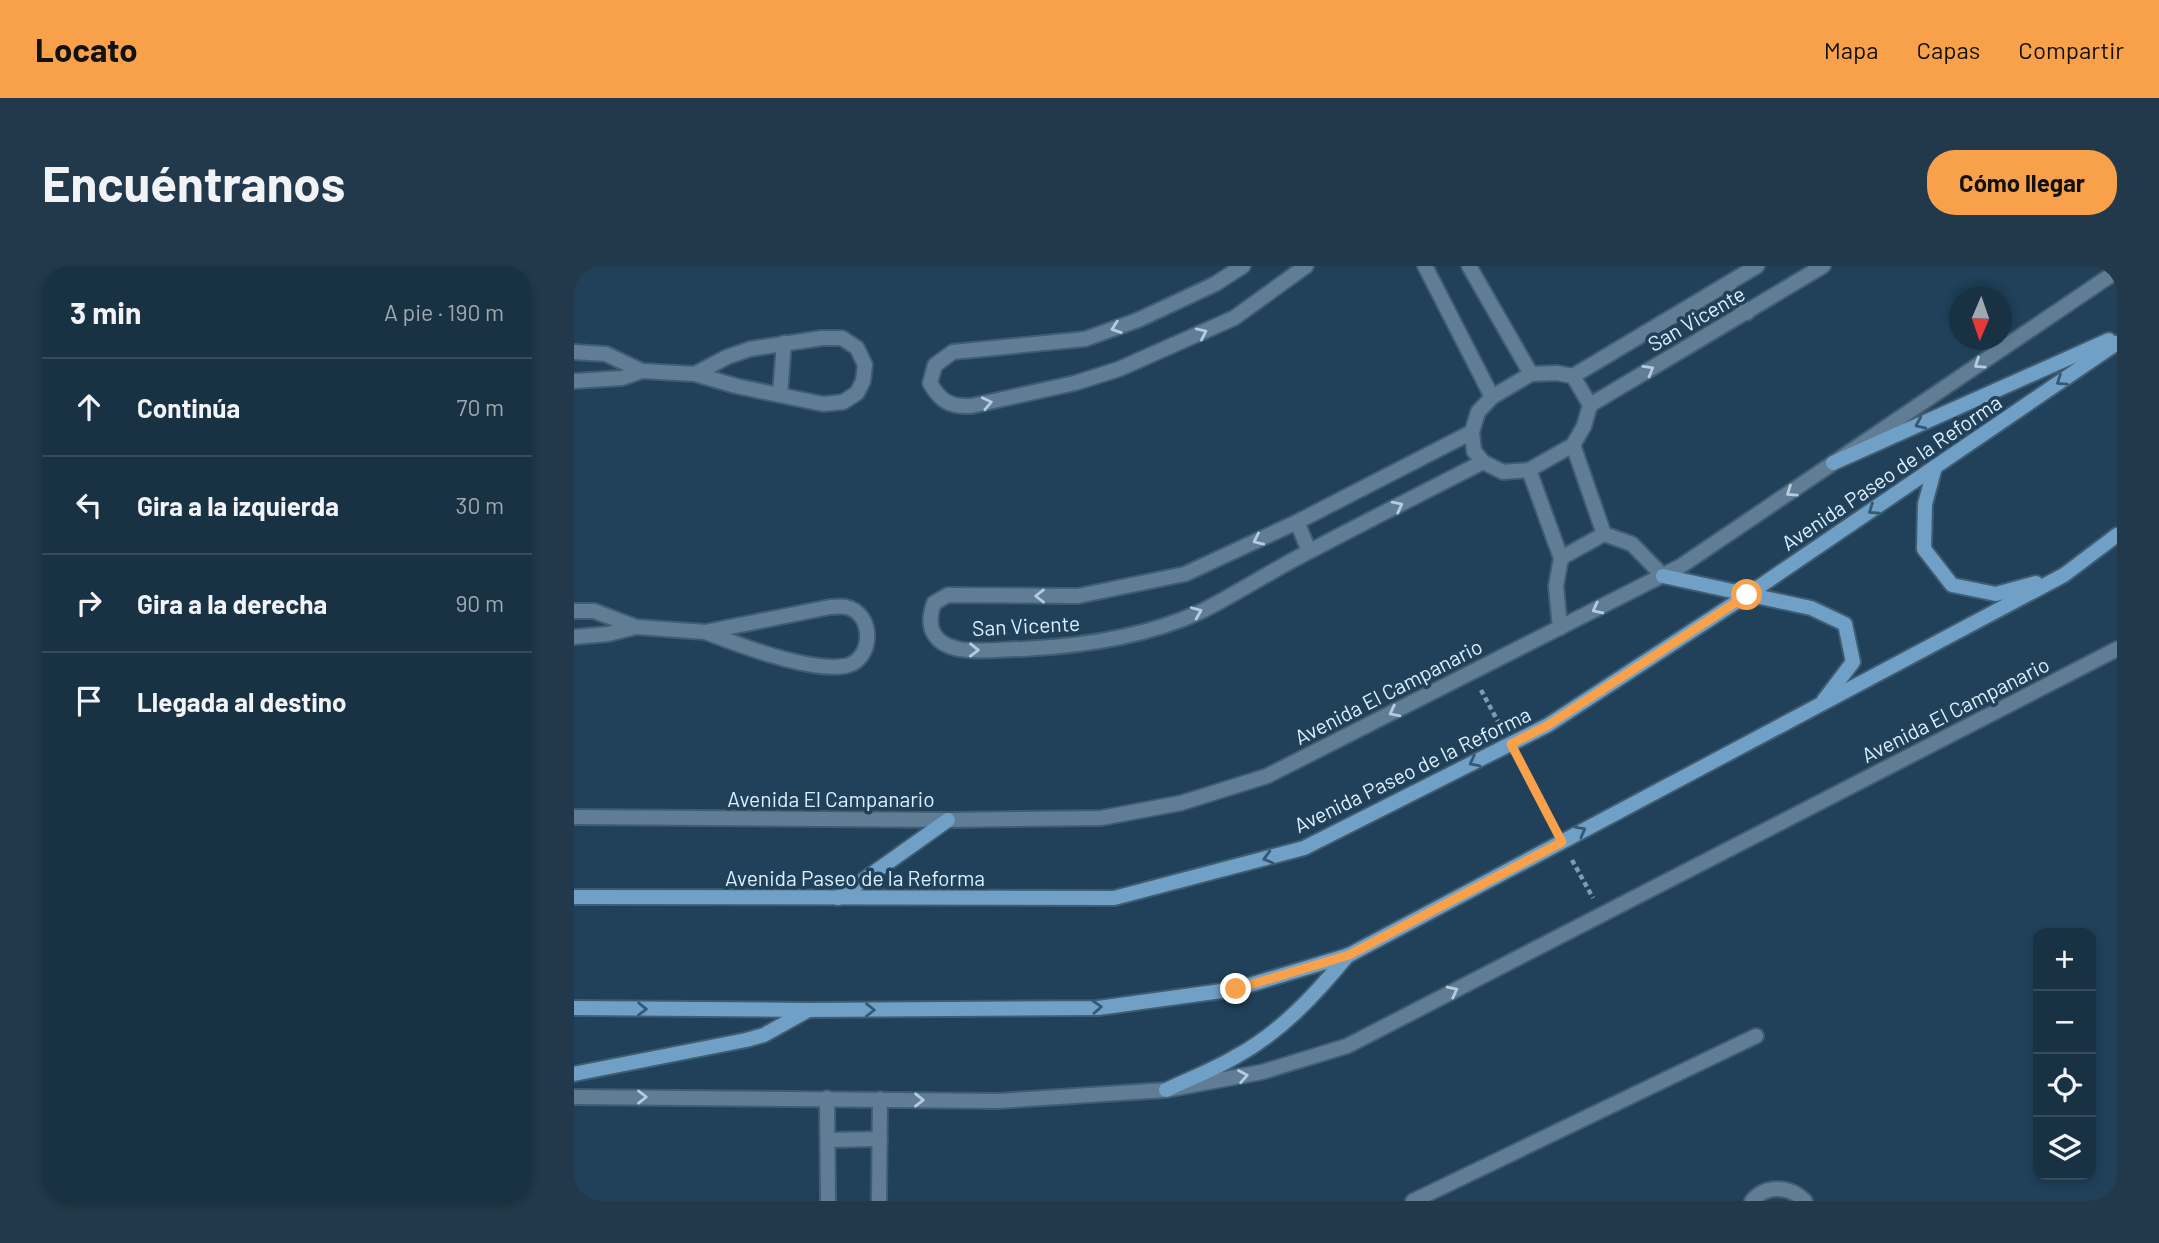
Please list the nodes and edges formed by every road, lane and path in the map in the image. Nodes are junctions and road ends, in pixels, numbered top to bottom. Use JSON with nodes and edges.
{"nodes":[{"id":1,"x":1243,"y":266,"type":"edge"},
{"id":2,"x":1306,"y":266,"type":"edge"},
{"id":3,"x":1425,"y":266,"type":"edge"},
{"id":4,"x":1469,"y":266,"type":"edge"},
{"id":5,"x":1758,"y":266,"type":"edge"},
{"id":6,"x":1823,"y":266,"type":"edge"},
{"id":7,"x":2117,"y":271,"type":"edge"},
{"id":8,"x":1727,"y":286,"type":"junction"},
{"id":9,"x":1747,"y":313,"type":"junction"},
{"id":10,"x":2117,"y":336,"type":"edge"},
{"id":11,"x":784,"y":342,"type":"junction"},
{"id":12,"x":2117,"y":343,"type":"edge"},
{"id":13,"x":574,"y":352,"type":"edge"},
{"id":14,"x":642,"y":372,"type":"junction"},
{"id":15,"x":695,"y":374,"type":"junction"},
{"id":16,"x":1531,"y":374,"type":"junction"},
{"id":17,"x":1573,"y":376,"type":"junction"},
{"id":18,"x":574,"y":381,"type":"edge"},
{"id":19,"x":780,"y":395,"type":"junction"},
{"id":20,"x":1492,"y":397,"type":"junction"},
{"id":21,"x":1590,"y":405,"type":"junction"},
{"id":22,"x":1472,"y":432,"type":"junction"},
{"id":23,"x":1573,"y":445,"type":"junction"},
{"id":24,"x":1483,"y":462,"type":"junction"},
{"id":25,"x":1833,"y":463,"type":"junction"},
{"id":26,"x":1935,"y":467,"type":"junction"},
{"id":27,"x":1529,"y":470,"type":"junction"},
{"id":28,"x":1297,"y":522,"type":"junction"},
{"id":29,"x":1604,"y":534,"type":"junction"},
{"id":30,"x":2117,"y":535,"type":"edge"},
{"id":31,"x":1309,"y":551,"type":"junction"},
{"id":32,"x":1561,"y":558,"type":"junction"},
{"id":33,"x":2064,"y":575,"type":"junction"},
{"id":34,"x":1663,"y":576,"type":"junction"},
{"id":35,"x":1747,"y":595,"type":"junction"},
{"id":36,"x":574,"y":611,"type":"edge"},
{"id":37,"x":636,"y":627,"type":"junction"},
{"id":38,"x":1560,"y":628,"type":"junction"},
{"id":39,"x":705,"y":632,"type":"junction"},
{"id":40,"x":574,"y":637,"type":"edge"},
{"id":41,"x":2117,"y":649,"type":"edge"},
{"id":42,"x":1472,"y":672,"type":"junction"},
{"id":43,"x":1821,"y":704,"type":"junction"},
{"id":44,"x":1511,"y":744,"type":"junction"},
{"id":45,"x":574,"y":817,"type":"edge"},
{"id":46,"x":948,"y":820,"type":"junction"},
{"id":47,"x":1562,"y":842,"type":"junction"},
{"id":48,"x":574,"y":897,"type":"edge"},
{"id":49,"x":838,"y":898,"type":"junction"},
{"id":50,"x":1602,"y":914,"type":"junction"},
{"id":51,"x":1349,"y":955,"type":"junction"},
{"id":52,"x":574,"y":1008,"type":"edge"},
{"id":53,"x":808,"y":1010,"type":"junction"},
{"id":54,"x":1756,"y":1036,"type":"dead end"},
{"id":55,"x":574,"y":1073,"type":"edge"},
{"id":56,"x":1166,"y":1090,"type":"junction"},
{"id":57,"x":574,"y":1097,"type":"edge"},
{"id":58,"x":827,"y":1098,"type":"junction"},
{"id":59,"x":880,"y":1099,"type":"junction"},
{"id":60,"x":880,"y":1139,"type":"junction"},
{"id":61,"x":828,"y":1140,"type":"junction"},
{"id":62,"x":828,"y":1201,"type":"edge"},
{"id":63,"x":879,"y":1201,"type":"edge"},
{"id":64,"x":1413,"y":1201,"type":"edge"},
{"id":65,"x":1752,"y":1201,"type":"edge"},
{"id":66,"x":1805,"y":1201,"type":"edge"}],
"edges":[{"from":1,"to":2,"type":"street","one_way":true},
{"from":3,"to":20,"type":"street"},
{"from":4,"to":16,"type":"street"},
{"from":5,"to":8,"type":"street","name":"San Vicente"},
{"from":6,"to":9,"type":"street","name":"San Vicente"},
{"from":7,"to":25,"type":"street","name":"Avenida El Campanario","one_way":true},
{"from":8,"to":9,"type":"street"},
{"from":8,"to":17,"type":"street","name":"San Vicente"},
{"from":21,"to":9,"type":"street","name":"San Vicente","one_way":true},
{"from":10,"to":25,"type":"street","one_way":true},
{"from":11,"to":15,"type":"street"},
{"from":11,"to":19,"type":"street"},
{"from":11,"to":19,"type":"street"},
{"from":12,"to":26,"type":"street","name":"Avenida Paseo de la Reforma","one_way":true},
{"from":13,"to":14,"type":"street"},
{"from":14,"to":15,"type":"street"},
{"from":14,"to":18,"type":"street"},
{"from":15,"to":19,"type":"street"},
{"from":16,"to":17,"type":"street"},
{"from":16,"to":20,"type":"street"},
{"from":17,"to":21,"type":"street"},
{"from":20,"to":22,"type":"street"},
{"from":21,"to":23,"type":"street"},
{"from":22,"to":24,"type":"street"},
{"from":22,"to":28,"type":"street","name":"San Vicente"},
{"from":23,"to":27,"type":"street"},
{"from":23,"to":29,"type":"street"},
{"from":24,"to":27,"type":"street"},
{"from":31,"to":24,"type":"street","name":"San Vicente","one_way":true},
{"from":25,"to":34,"type":"street","name":"Avenida El Campanario","one_way":true},
{"from":26,"to":33,"type":"street"},
{"from":26,"to":35,"type":"street","name":"Avenida Paseo de la Reforma","one_way":true},
{"from":27,"to":32,"type":"street"},
{"from":28,"to":31,"type":"street"},
{"from":28,"to":31,"type":"street","name":"San Vicente","one_way":true},
{"from":29,"to":32,"type":"street"},
{"from":29,"to":34,"type":"street"},
{"from":30,"to":33,"type":"street"},
{"from":32,"to":38,"type":"street"},
{"from":33,"to":43,"type":"street"},
{"from":34,"to":35,"type":"street"},
{"from":34,"to":38,"type":"street","name":"Avenida El Campanario","one_way":true},
{"from":35,"to":43,"type":"street"},
{"from":35,"to":44,"type":"street","name":"Avenida Paseo de la Reforma"},
{"from":36,"to":37,"type":"street"},
{"from":37,"to":39,"type":"street"},
{"from":37,"to":40,"type":"street"},
{"from":38,"to":42,"type":"street","name":"Avenida El Campanario"},
{"from":39,"to":39,"type":"street"},
{"from":41,"to":50,"type":"street","name":"Avenida El Campanario"},
{"from":42,"to":44,"type":"path"},
{"from":42,"to":46,"type":"street","name":"Avenida El Campanario","one_way":true},
{"from":47,"to":43,"type":"street","one_way":true},
{"from":44,"to":47,"type":"path"},
{"from":44,"to":49,"type":"street","name":"Avenida Paseo de la Reforma","one_way":true},
{"from":45,"to":46,"type":"street","name":"Avenida El Campanario"},
{"from":46,"to":49,"type":"street"},
{"from":47,"to":50,"type":"path"},
{"from":47,"to":51,"type":"street"},
{"from":48,"to":49,"type":"street","name":"Avenida Paseo de la Reforma"},
{"from":56,"to":50,"type":"street","name":"Avenida El Campanario","one_way":true},
{"from":53,"to":51,"type":"street","one_way":true},
{"from":51,"to":56,"type":"street"},
{"from":52,"to":53,"type":"street","one_way":true},
{"from":53,"to":55,"type":"street"},
{"from":54,"to":64,"type":"street"},
{"from":59,"to":56,"type":"street","name":"Avenida El Campanario","one_way":true},
{"from":57,"to":58,"type":"street","name":"Avenida El Campanario","one_way":true},
{"from":58,"to":59,"type":"street","name":"Avenida El Campanario"},
{"from":58,"to":61,"type":"street"},
{"from":59,"to":60,"type":"street"},
{"from":60,"to":61,"type":"street"},
{"from":60,"to":63,"type":"street"},
{"from":61,"to":62,"type":"street"},
{"from":65,"to":66,"type":"street"}]}
